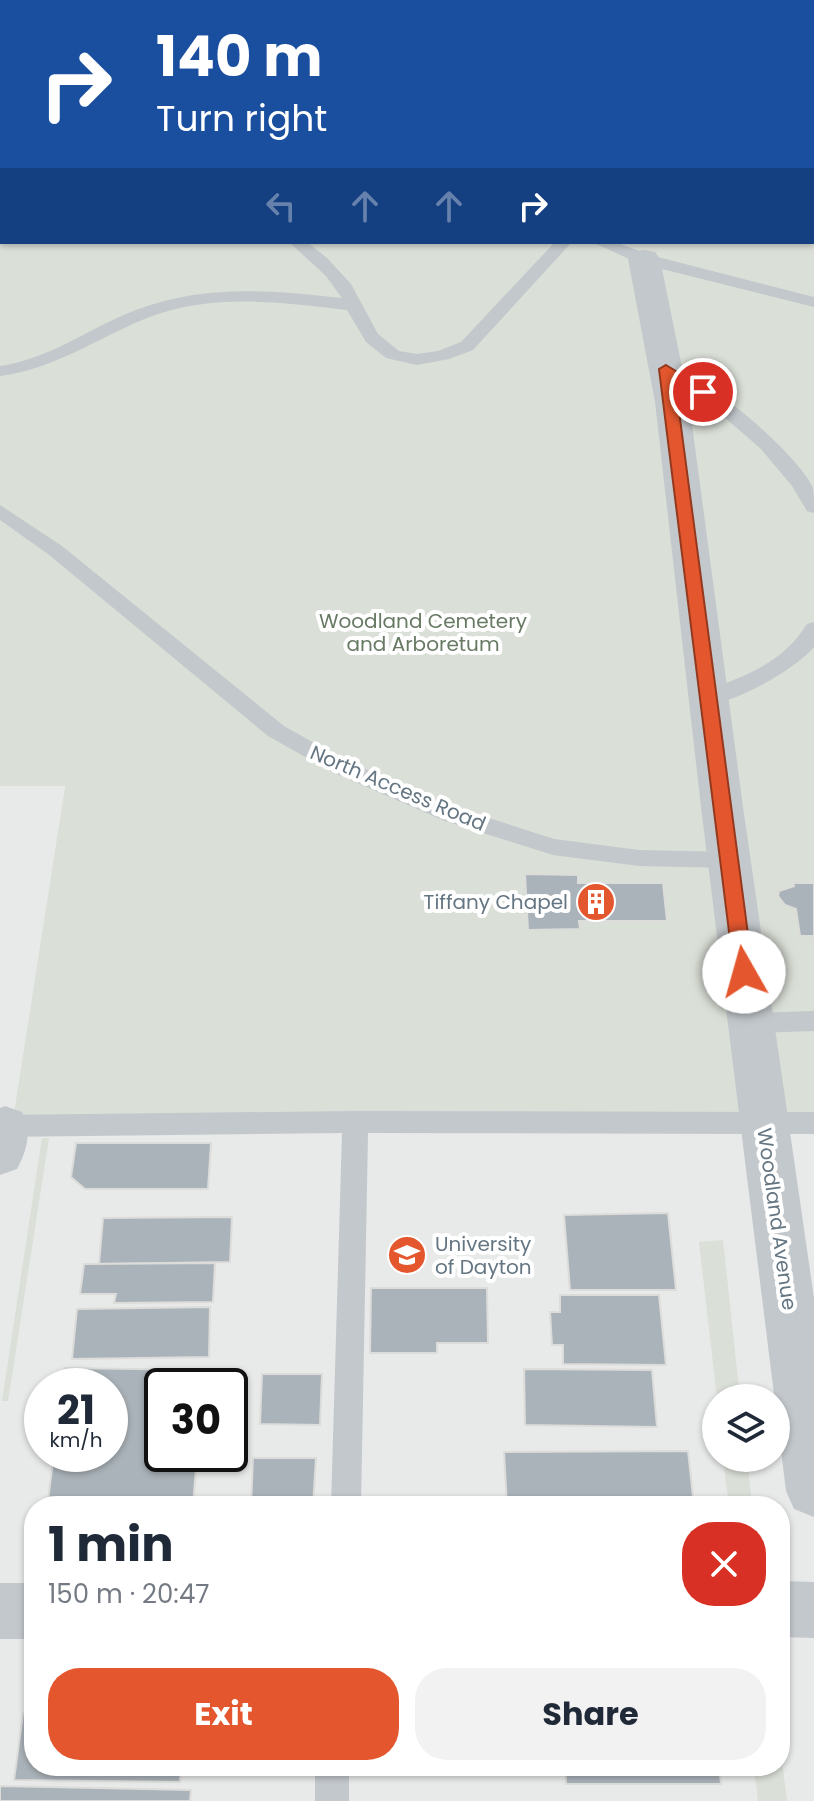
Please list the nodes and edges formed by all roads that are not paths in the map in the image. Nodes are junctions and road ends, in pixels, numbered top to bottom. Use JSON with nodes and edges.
{"nodes":[{"id":1,"x":299,"y":244,"type":"edge"},
{"id":2,"x":562,"y":244,"type":"edge"},
{"id":3,"x":605,"y":244,"type":"edge"},
{"id":4,"x":644,"y":259,"type":"junction"},
{"id":5,"x":814,"y":302,"type":"edge"},
{"id":6,"x":354,"y":305,"type":"junction"},
{"id":7,"x":666,"y":369,"type":"junction"},
{"id":8,"x":0,"y":371,"type":"edge"},
{"id":9,"x":814,"y":507,"type":"edge"},
{"id":10,"x":0,"y":511,"type":"edge"},
{"id":11,"x":814,"y":629,"type":"edge"},
{"id":12,"x":709,"y":698,"type":"junction"},
{"id":13,"x":729,"y":860,"type":"junction"},
{"id":14,"x":814,"y":1021,"type":"edge"},
{"id":15,"x":750,"y":1023,"type":"junction"},
{"id":16,"x":355,"y":1122,"type":"junction"},
{"id":17,"x":763,"y":1123,"type":"junction"},
{"id":18,"x":814,"y":1123,"type":"edge"},
{"id":19,"x":2,"y":1136,"type":"edge"},
{"id":20,"x":814,"y":1491,"type":"edge"},
{"id":21,"x":346,"y":1496,"type":"edge"},
{"id":22,"x":790,"y":1609,"type":"edge"},
{"id":23,"x":814,"y":1610,"type":"edge"},
{"id":24,"x":0,"y":1611,"type":"edge"},
{"id":25,"x":24,"y":1611,"type":"edge"},
{"id":26,"x":332,"y":1776,"type":"edge"},
{"id":27,"x":332,"y":1801,"type":"edge"}],
"edges":[{"from":1,"to":6,"type":"lane"},
{"from":2,"to":6,"type":"lane"},
{"from":3,"to":4,"type":"lane"},
{"from":4,"to":5,"type":"lane"},
{"from":4,"to":7,"type":"street","name":"Woodland Avenue"},
{"from":6,"to":8,"type":"lane"},
{"from":7,"to":9,"type":"lane"},
{"from":7,"to":12,"type":"street","name":"Woodland Avenue"},
{"from":10,"to":13,"type":"lane","name":"North Access Road"},
{"from":11,"to":12,"type":"lane"},
{"from":12,"to":13,"type":"street","name":"Woodland Avenue"},
{"from":13,"to":15,"type":"street","name":"Woodland Avenue"},
{"from":14,"to":15,"type":"lane"},
{"from":15,"to":17,"type":"street","name":"Woodland Avenue"},
{"from":16,"to":17,"type":"lane"},
{"from":16,"to":19,"type":"lane"},
{"from":16,"to":21,"type":"lane"},
{"from":17,"to":18,"type":"lane"},
{"from":17,"to":20,"type":"street","name":"Woodland Avenue"},
{"from":22,"to":23,"type":"street"},
{"from":24,"to":25,"type":"street"},
{"from":26,"to":27,"type":"lane"}]}
